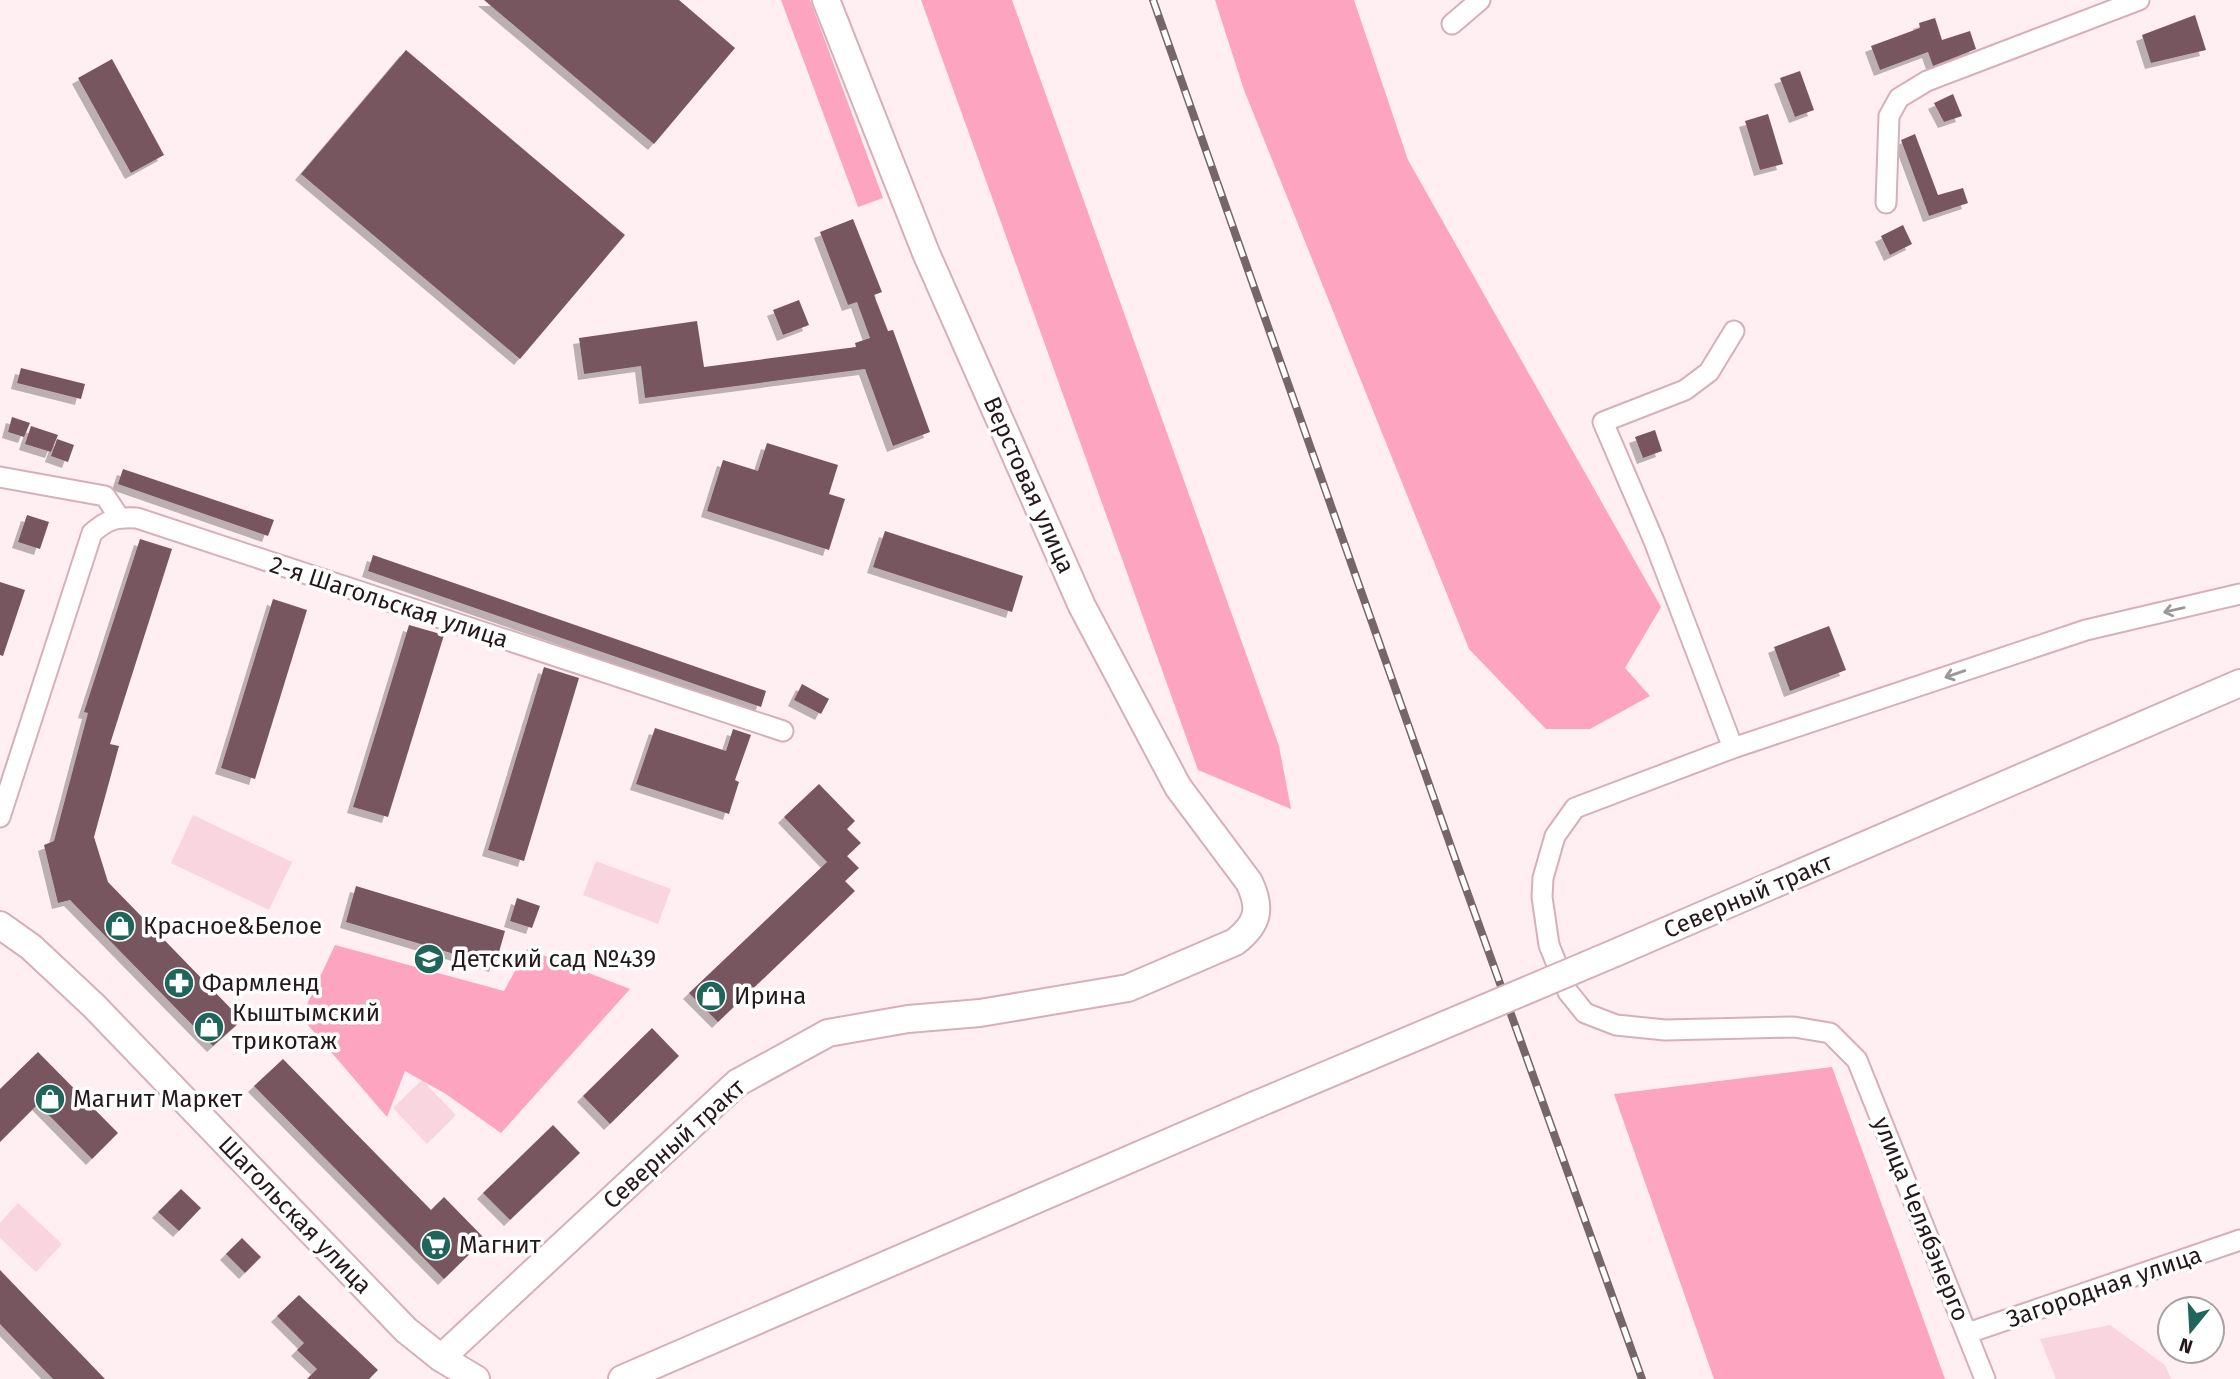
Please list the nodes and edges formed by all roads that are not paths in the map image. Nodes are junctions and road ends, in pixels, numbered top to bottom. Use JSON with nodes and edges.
{"nodes":[{"id":1,"x":826,"y":0,"type":"edge"},
{"id":2,"x":1480,"y":0,"type":"edge"},
{"id":3,"x":2138,"y":0,"type":"edge"},
{"id":4,"x":1452,"y":24,"type":"dead end"},
{"id":5,"x":1886,"y":203,"type":"dead end"},
{"id":6,"x":1734,"y":331,"type":"dead end"},
{"id":7,"x":0,"y":477,"type":"edge"},
{"id":8,"x":119,"y":517,"type":"junction"},
{"id":9,"x":2240,"y":594,"type":"edge"},
{"id":10,"x":2240,"y":683,"type":"edge"},
{"id":11,"x":783,"y":732,"type":"dead end"},
{"id":12,"x":1733,"y":748,"type":"junction"},
{"id":13,"x":0,"y":817,"type":"edge"},
{"id":14,"x":0,"y":925,"type":"edge"},
{"id":15,"x":1235,"y":942,"type":"joint"},
{"id":16,"x":2240,"y":1240,"type":"edge"},
{"id":17,"x":1968,"y":1333,"type":"junction"},
{"id":18,"x":441,"y":1358,"type":"junction"},
{"id":19,"x":476,"y":1379,"type":"edge"},
{"id":20,"x":622,"y":1379,"type":"edge"},
{"id":21,"x":1985,"y":1379,"type":"edge"}],
"edges":[{"from":1,"to":15,"type":"main road","name":"Верстовая улица"},
{"from":2,"to":4,"type":"street"},
{"from":3,"to":5,"type":"street"},
{"from":6,"to":12,"type":"street"},
{"from":7,"to":8,"type":"street"},
{"from":8,"to":11,"type":"street","name":"2-я Шагольская улица"},
{"from":8,"to":13,"type":"street"},
{"from":9,"to":12,"type":"street","one_way":true},
{"from":10,"to":20,"type":"main road","name":"Северный тракт","bridge":true},
{"from":12,"to":17,"type":"street","name":"улица Челябэнерго"},
{"from":14,"to":18,"type":"main road","name":"Шагольская улица"},
{"from":15,"to":18,"type":"main road","name":"Северный тракт"},
{"from":16,"to":17,"type":"street","name":"Загородная улица"},
{"from":17,"to":21,"type":"street","name":"улица Челябэнерго"},
{"from":18,"to":19,"type":"main road","name":"Шагольская улица"}]}
